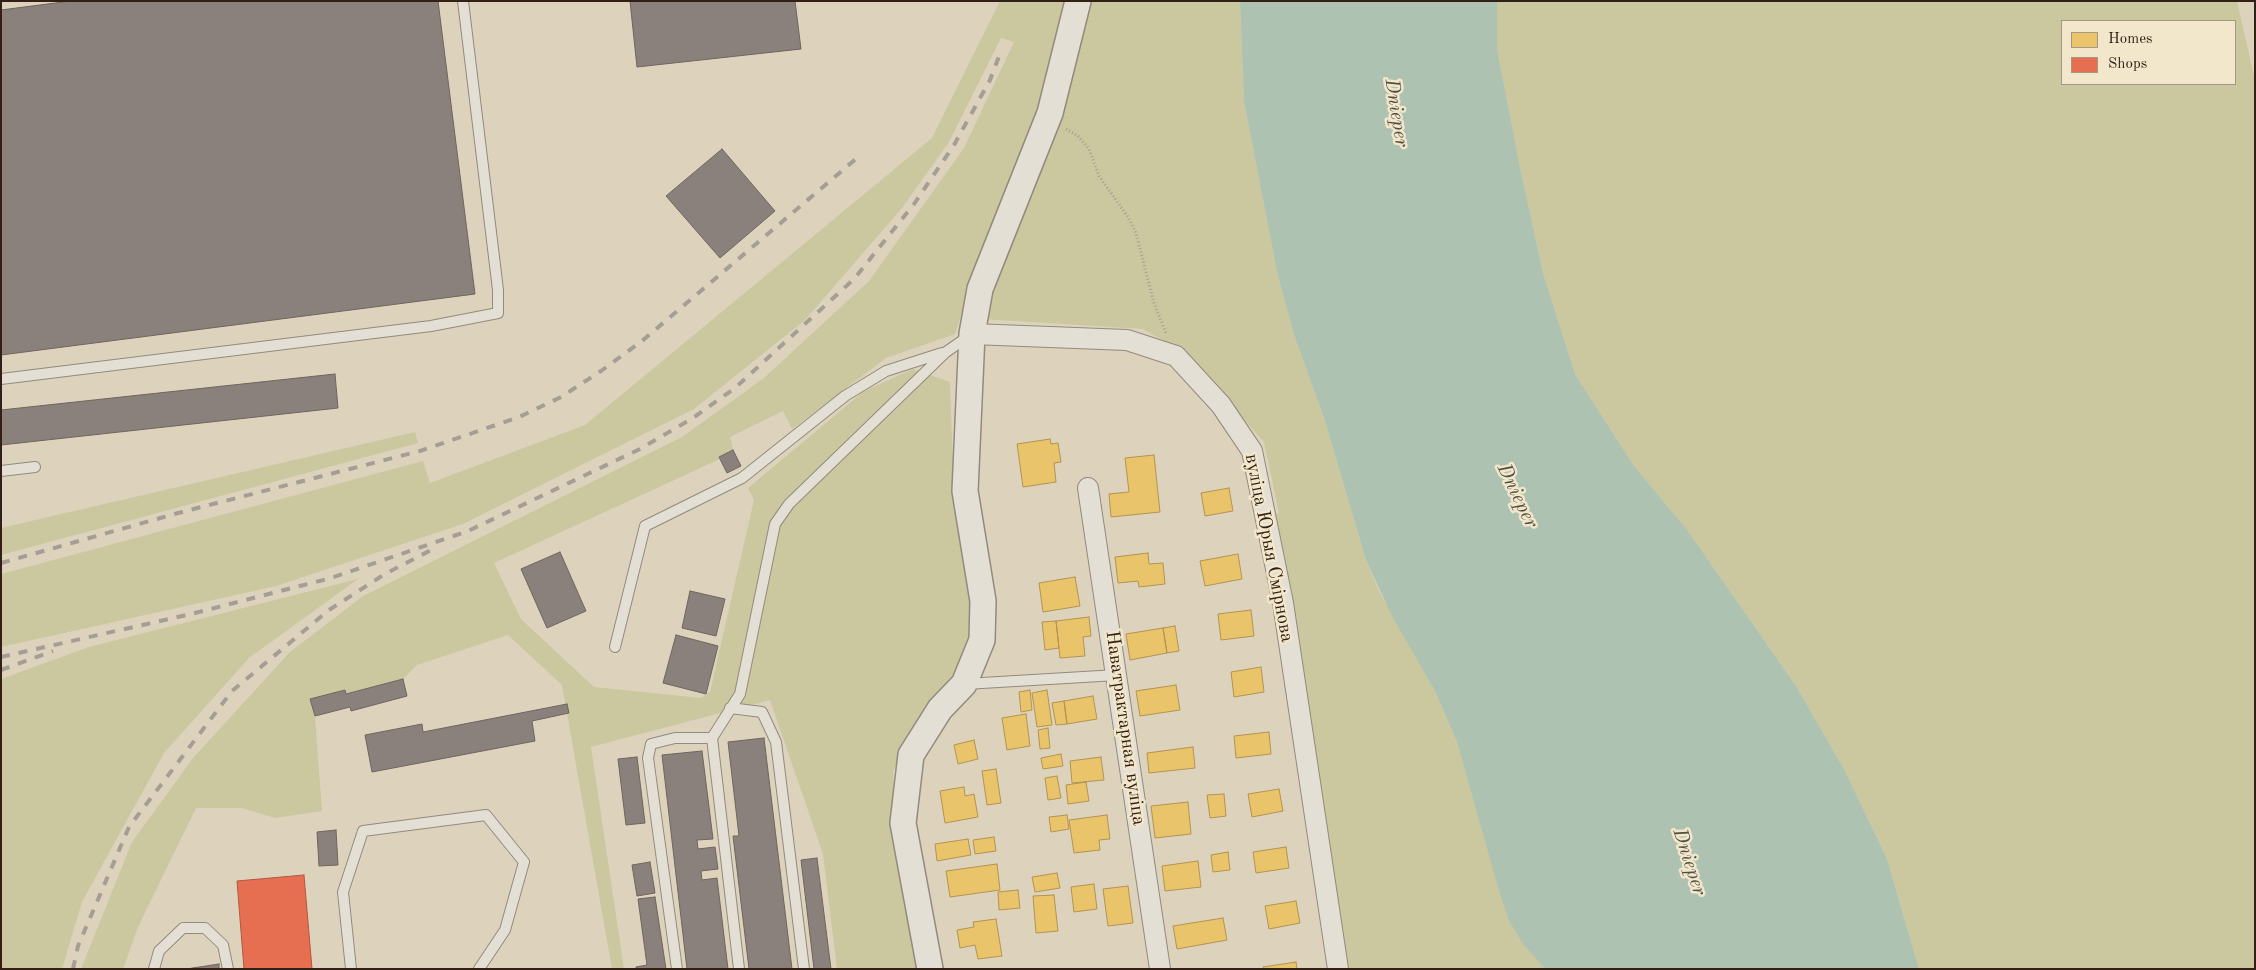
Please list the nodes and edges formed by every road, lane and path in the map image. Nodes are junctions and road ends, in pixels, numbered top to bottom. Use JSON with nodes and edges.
{"nodes":[{"id":1,"x":463,"y":1,"type":"edge"},
{"id":2,"x":1078,"y":1,"type":"edge"},
{"id":3,"x":1050,"y":113,"type":"junction"},
{"id":4,"x":972,"y":334,"type":"junction"},
{"id":5,"x":946,"y":352,"type":"junction"},
{"id":6,"x":1176,"y":356,"type":"junction"},
{"id":7,"x":1,"y":379,"type":"edge"},
{"id":8,"x":35,"y":467,"type":"dead end"},
{"id":9,"x":1,"y":471,"type":"edge"},
{"id":10,"x":1088,"y":488,"type":"dead end"},
{"id":11,"x":615,"y":646,"type":"dead end"},
{"id":12,"x":1118,"y":675,"type":"junction"},
{"id":13,"x":964,"y":684,"type":"junction"},
{"id":14,"x":730,"y":708,"type":"junction"},
{"id":15,"x":712,"y":738,"type":"junction"},
{"id":16,"x":154,"y":969,"type":"edge"},
{"id":17,"x":228,"y":969,"type":"edge"},
{"id":18,"x":351,"y":969,"type":"edge"},
{"id":19,"x":479,"y":969,"type":"edge"},
{"id":20,"x":677,"y":969,"type":"edge"},
{"id":21,"x":739,"y":969,"type":"edge"},
{"id":22,"x":804,"y":969,"type":"edge"},
{"id":23,"x":930,"y":969,"type":"edge"},
{"id":24,"x":1160,"y":969,"type":"edge"},
{"id":25,"x":1338,"y":969,"type":"edge"}],
"edges":[{"from":1,"to":7,"type":"lane"},
{"from":2,"to":3,"type":"street"},
{"from":3,"to":4,"type":"street"},
{"from":3,"to":6,"type":"path"},
{"from":4,"to":5,"type":"lane"},
{"from":4,"to":6,"type":"street","name":"вуліца Юрыя Смірнова"},
{"from":4,"to":13,"type":"street"},
{"from":5,"to":11,"type":"lane"},
{"from":5,"to":14,"type":"lane"},
{"from":6,"to":25,"type":"street","name":"вуліца Юрыя Смірнова"},
{"from":8,"to":9,"type":"lane"},
{"from":10,"to":12,"type":"street","name":"Наватрактарная вуліца"},
{"from":12,"to":13,"type":"lane"},
{"from":12,"to":24,"type":"street","name":"Наватрактарная вуліца"},
{"from":13,"to":23,"type":"street"},
{"from":14,"to":15,"type":"lane"},
{"from":14,"to":22,"type":"lane"},
{"from":15,"to":20,"type":"lane"},
{"from":15,"to":21,"type":"lane"},
{"from":16,"to":17,"type":"lane"},
{"from":18,"to":19,"type":"lane"}]}
